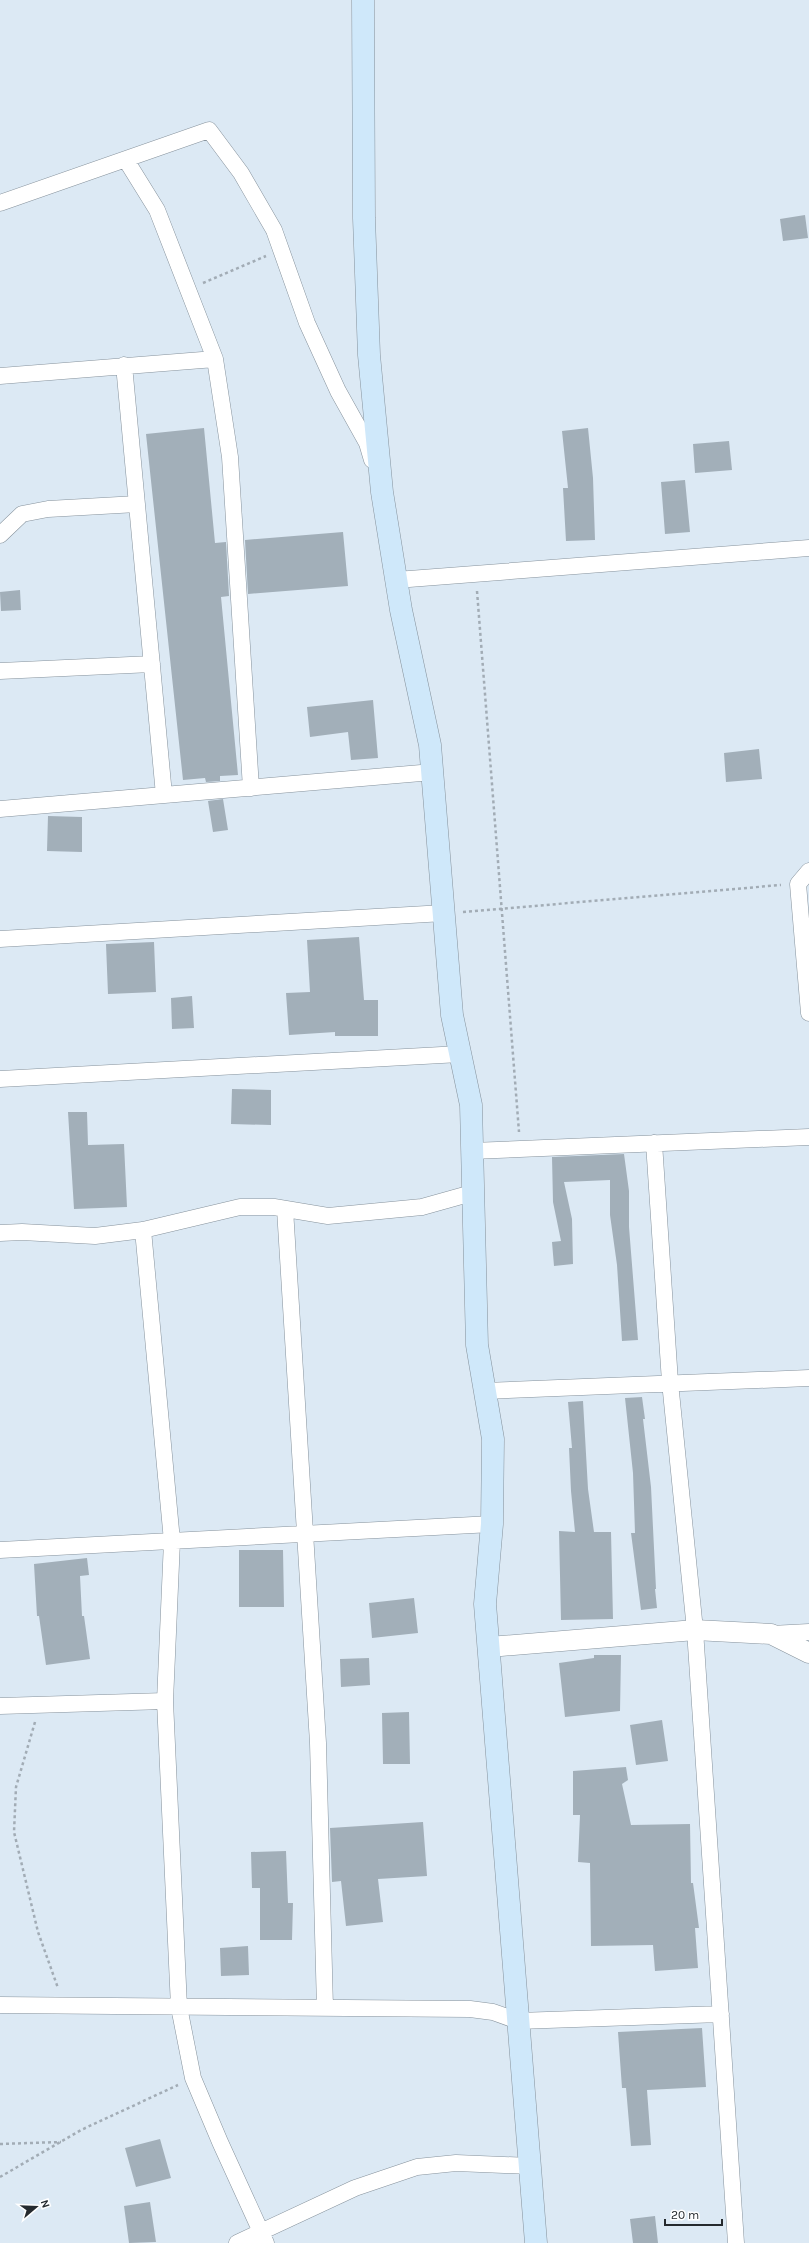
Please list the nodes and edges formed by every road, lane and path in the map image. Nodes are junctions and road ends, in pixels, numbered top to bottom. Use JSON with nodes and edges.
{"nodes":[{"id":1,"x":363,"y":0,"type":"edge"},
{"id":2,"x":126,"y":160,"type":"junction"},
{"id":3,"x":0,"y":203,"type":"edge"},
{"id":4,"x":281,"y":248,"type":"junction"},
{"id":5,"x":194,"y":301,"type":"junction"},
{"id":6,"x":215,"y":359,"type":"junction"},
{"id":7,"x":124,"y":365,"type":"junction"},
{"id":8,"x":0,"y":376,"type":"edge"},
{"id":9,"x":382,"y":492,"type":"junction"},
{"id":10,"x":137,"y":504,"type":"junction"},
{"id":11,"x":0,"y":535,"type":"edge"},
{"id":12,"x":809,"y":548,"type":"edge"},
{"id":13,"x":476,"y":574,"type":"junction"},
{"id":14,"x":396,"y":580,"type":"junction"},
{"id":15,"x":152,"y":664,"type":"junction"},
{"id":16,"x":0,"y":671,"type":"edge"},
{"id":17,"x":432,"y":772,"type":"junction"},
{"id":18,"x":251,"y":788,"type":"junction"},
{"id":19,"x":164,"y":795,"type":"junction"},
{"id":20,"x":0,"y":809,"type":"edge"},
{"id":21,"x":809,"y":871,"type":"edge"},
{"id":22,"x":798,"y":884,"type":"junction"},
{"id":23,"x":501,"y":908,"type":"junction"},
{"id":24,"x":444,"y":913,"type":"junction"},
{"id":25,"x":0,"y":938,"type":"edge"},
{"id":26,"x":809,"y":1013,"type":"edge"},
{"id":27,"x":460,"y":1054,"type":"junction"},
{"id":28,"x":0,"y":1079,"type":"edge"},
{"id":29,"x":809,"y":1137,"type":"edge"},
{"id":30,"x":654,"y":1143,"type":"junction"},
{"id":31,"x":520,"y":1149,"type":"junction"},
{"id":32,"x":471,"y":1151,"type":"junction"},
{"id":33,"x":472,"y":1193,"type":"junction"},
{"id":34,"x":285,"y":1209,"type":"junction"},
{"id":35,"x":143,"y":1230,"type":"junction"},
{"id":36,"x":0,"y":1233,"type":"edge"},
{"id":37,"x":809,"y":1378,"type":"edge"},
{"id":38,"x":670,"y":1382,"type":"junction"},
{"id":39,"x":485,"y":1391,"type":"junction"},
{"id":40,"x":492,"y":1524,"type":"junction"},
{"id":41,"x":304,"y":1534,"type":"junction"},
{"id":42,"x":172,"y":1541,"type":"junction"},
{"id":43,"x":0,"y":1550,"type":"edge"},
{"id":44,"x":694,"y":1630,"type":"junction"},
{"id":45,"x":809,"y":1632,"type":"edge"},
{"id":46,"x":771,"y":1634,"type":"junction"},
{"id":47,"x":489,"y":1647,"type":"junction"},
{"id":48,"x":809,"y":1653,"type":"edge"},
{"id":49,"x":165,"y":1701,"type":"junction"},
{"id":50,"x":42,"y":1705,"type":"junction"},
{"id":51,"x":0,"y":1706,"type":"edge"},
{"id":52,"x":0,"y":2005,"type":"edge"},
{"id":53,"x":64,"y":2006,"type":"junction"},
{"id":54,"x":179,"y":2007,"type":"junction"},
{"id":55,"x":324,"y":2008,"type":"junction"},
{"id":56,"x":720,"y":2014,"type":"junction"},
{"id":57,"x":518,"y":2021,"type":"junction"},
{"id":58,"x":193,"y":2078,"type":"junction"},
{"id":59,"x":61,"y":2142,"type":"junction"},
{"id":60,"x":0,"y":2144,"type":"edge"},
{"id":61,"x":530,"y":2166,"type":"junction"},
{"id":62,"x":0,"y":2177,"type":"edge"},
{"id":63,"x":263,"y":2238,"type":"edge"},
{"id":64,"x":238,"y":2243,"type":"edge"},
{"id":65,"x":536,"y":2243,"type":"edge"},
{"id":66,"x":736,"y":2243,"type":"edge"}],
"edges":[{"from":1,"to":9,"type":"main road"},
{"from":2,"to":3,"type":"street"},
{"from":2,"to":4,"type":"street"},
{"from":2,"to":5,"type":"street"},
{"from":4,"to":5,"type":"path"},
{"from":4,"to":9,"type":"street"},
{"from":5,"to":6,"type":"street"},
{"from":6,"to":7,"type":"street"},
{"from":6,"to":18,"type":"street"},
{"from":7,"to":8,"type":"street"},
{"from":7,"to":10,"type":"street"},
{"from":9,"to":14,"type":"main road"},
{"from":10,"to":11,"type":"street"},
{"from":10,"to":15,"type":"street"},
{"from":12,"to":13,"type":"street"},
{"from":13,"to":14,"type":"street"},
{"from":13,"to":23,"type":"path"},
{"from":14,"to":17,"type":"main road"},
{"from":15,"to":16,"type":"street"},
{"from":15,"to":19,"type":"street"},
{"from":17,"to":18,"type":"street"},
{"from":17,"to":24,"type":"main road"},
{"from":18,"to":19,"type":"street"},
{"from":19,"to":20,"type":"street"},
{"from":21,"to":22,"type":"street"},
{"from":22,"to":23,"type":"path"},
{"from":22,"to":26,"type":"street"},
{"from":23,"to":24,"type":"path"},
{"from":23,"to":31,"type":"path"},
{"from":24,"to":25,"type":"street"},
{"from":24,"to":27,"type":"main road"},
{"from":27,"to":28,"type":"street"},
{"from":27,"to":32,"type":"main road"},
{"from":29,"to":30,"type":"street"},
{"from":30,"to":31,"type":"street"},
{"from":30,"to":38,"type":"street"},
{"from":31,"to":32,"type":"street"},
{"from":32,"to":33,"type":"main road"},
{"from":33,"to":34,"type":"street"},
{"from":33,"to":39,"type":"main road"},
{"from":34,"to":35,"type":"street"},
{"from":34,"to":41,"type":"street"},
{"from":35,"to":36,"type":"street"},
{"from":35,"to":42,"type":"street"},
{"from":37,"to":38,"type":"street"},
{"from":38,"to":39,"type":"street"},
{"from":38,"to":44,"type":"street"},
{"from":39,"to":40,"type":"main road"},
{"from":40,"to":41,"type":"street"},
{"from":40,"to":47,"type":"main road"},
{"from":41,"to":42,"type":"street"},
{"from":41,"to":55,"type":"street"},
{"from":42,"to":43,"type":"street"},
{"from":42,"to":49,"type":"street"},
{"from":44,"to":46,"type":"street"},
{"from":44,"to":47,"type":"street"},
{"from":44,"to":56,"type":"street"},
{"from":45,"to":46,"type":"street"},
{"from":46,"to":48,"type":"street"},
{"from":47,"to":57,"type":"main road"},
{"from":49,"to":50,"type":"street"},
{"from":49,"to":54,"type":"street"},
{"from":50,"to":51,"type":"street"},
{"from":50,"to":53,"type":"path"},
{"from":52,"to":53,"type":"street"},
{"from":53,"to":54,"type":"street"},
{"from":54,"to":55,"type":"street"},
{"from":54,"to":58,"type":"street"},
{"from":55,"to":57,"type":"street"},
{"from":56,"to":57,"type":"street"},
{"from":56,"to":66,"type":"street"},
{"from":57,"to":61,"type":"main road"},
{"from":58,"to":59,"type":"path"},
{"from":58,"to":63,"type":"street"},
{"from":59,"to":60,"type":"path"},
{"from":59,"to":62,"type":"path"},
{"from":61,"to":63,"type":"street"},
{"from":61,"to":65,"type":"main road"},
{"from":63,"to":64,"type":"street"}]}
